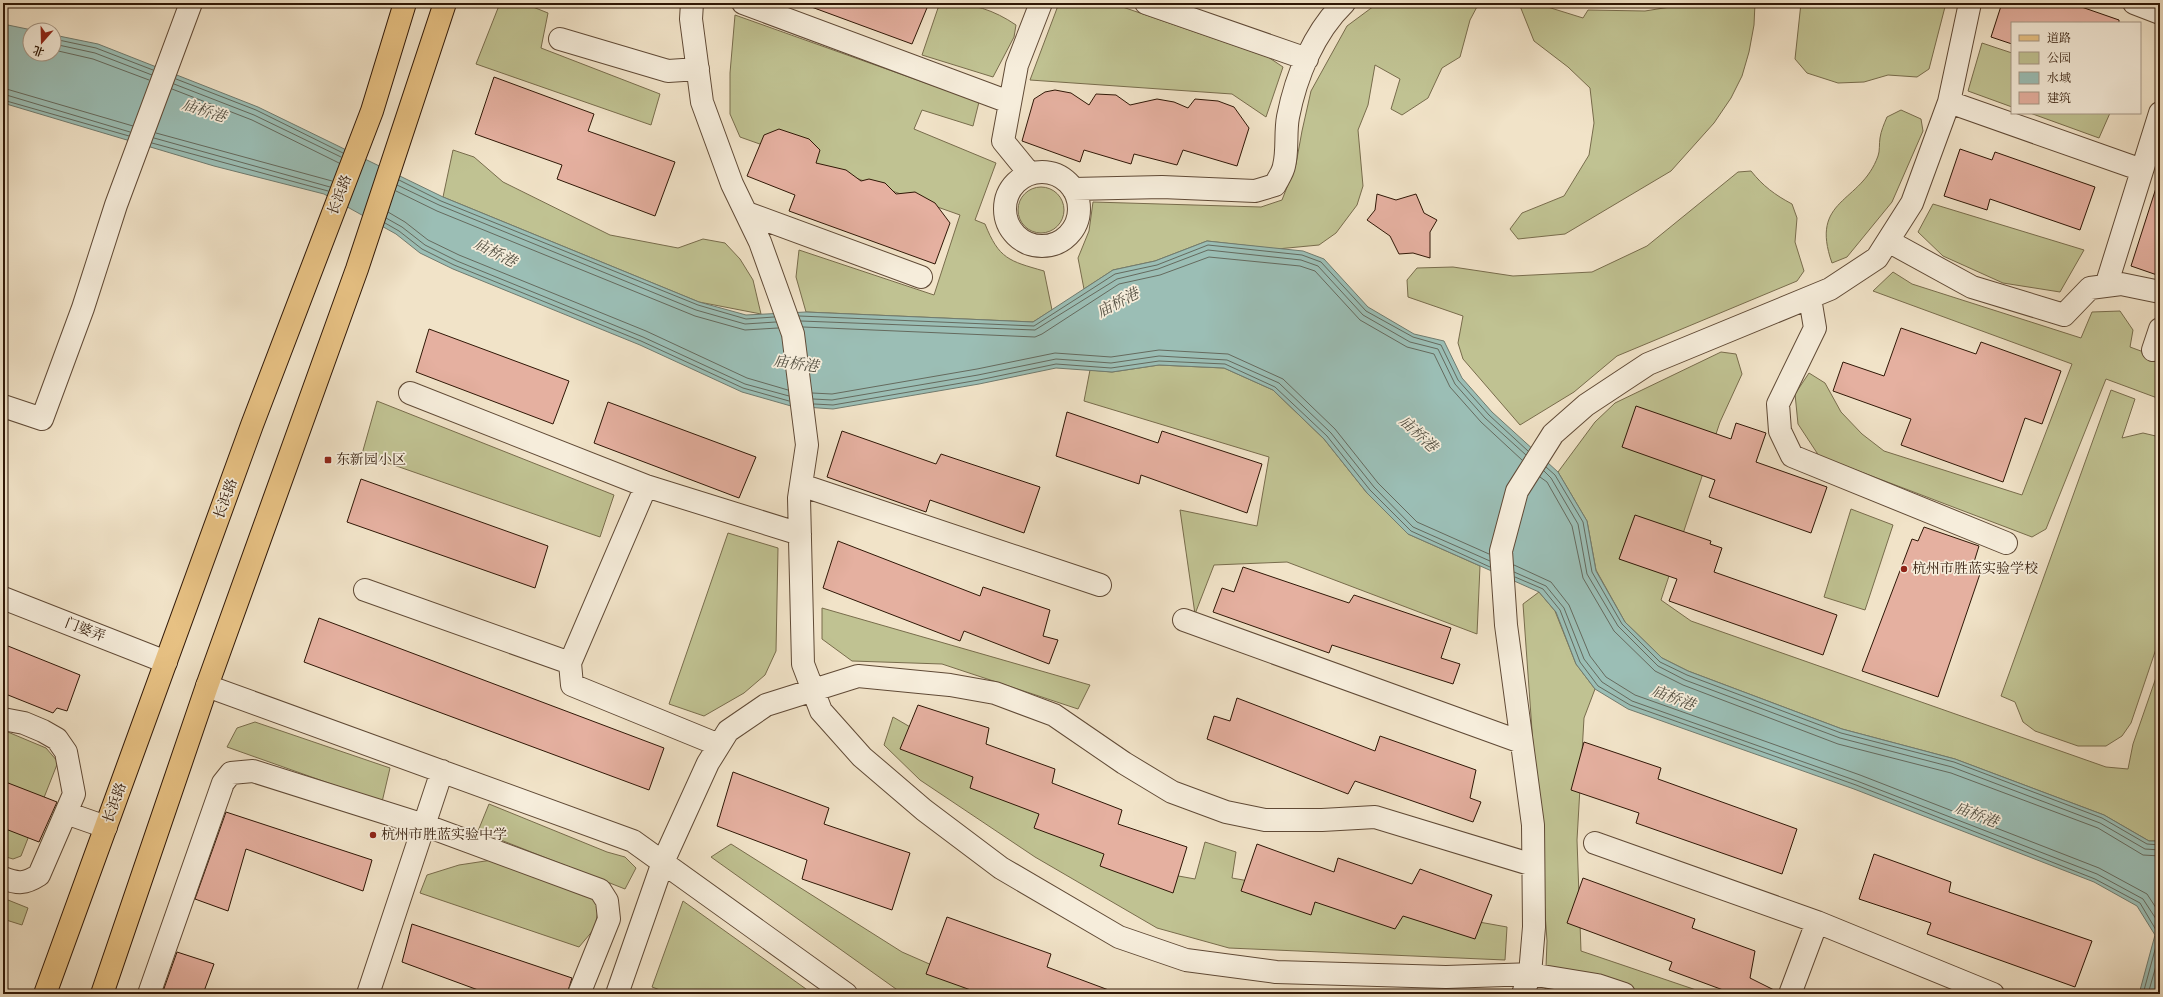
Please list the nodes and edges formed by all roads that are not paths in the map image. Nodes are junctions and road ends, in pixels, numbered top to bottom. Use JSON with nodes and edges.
{"nodes":[{"id":1,"x":192,"y":3,"type":"edge"},
{"id":2,"x":405,"y":3,"type":"edge"},
{"id":3,"x":445,"y":3,"type":"edge"},
{"id":4,"x":692,"y":3,"type":"edge"},
{"id":5,"x":742,"y":3,"type":"edge"},
{"id":6,"x":1041,"y":3,"type":"edge"},
{"id":7,"x":1146,"y":3,"type":"edge"},
{"id":8,"x":1344,"y":3,"type":"edge"},
{"id":9,"x":1970,"y":3,"type":"edge"},
{"id":10,"x":2134,"y":3,"type":"edge"},
{"id":11,"x":2160,"y":13,"type":"edge"},
{"id":12,"x":560,"y":39,"type":"dead end"},
{"id":13,"x":1307,"y":59,"type":"junction"},
{"id":14,"x":698,"y":69,"type":"junction"},
{"id":15,"x":1009,"y":102,"type":"junction"},
{"id":16,"x":1949,"y":102,"type":"junction"},
{"id":17,"x":2160,"y":116,"type":"edge"},
{"id":18,"x":2142,"y":170,"type":"junction"},
{"id":19,"x":1030,"y":174,"type":"junction"},
{"id":20,"x":1073,"y":189,"type":"junction"},
{"id":21,"x":747,"y":213,"type":"junction"},
{"id":22,"x":1888,"y":241,"type":"junction"},
{"id":23,"x":920,"y":277,"type":"dead end"},
{"id":24,"x":2106,"y":286,"type":"junction"},
{"id":25,"x":2160,"y":292,"type":"edge"},
{"id":26,"x":1810,"y":298,"type":"junction"},
{"id":27,"x":2160,"y":329,"type":"edge"},
{"id":28,"x":2153,"y":350,"type":"dead end"},
{"id":29,"x":410,"y":393,"type":"dead end"},
{"id":30,"x":3,"y":406,"type":"edge"},
{"id":31,"x":801,"y":484,"type":"junction"},
{"id":32,"x":646,"y":486,"type":"junction"},
{"id":33,"x":800,"y":534,"type":"junction"},
{"id":34,"x":2006,"y":543,"type":"dead end"},
{"id":35,"x":1100,"y":585,"type":"dead end"},
{"id":36,"x":365,"y":590,"type":"dead end"},
{"id":37,"x":3,"y":598,"type":"edge"},
{"id":38,"x":1184,"y":620,"type":"dead end"},
{"id":39,"x":166,"y":662,"type":"junction"},
{"id":40,"x":570,"y":663,"type":"junction"},
{"id":41,"x":207,"y":686,"type":"junction"},
{"id":42,"x":813,"y":690,"type":"junction"},
{"id":43,"x":3,"y":719,"type":"edge"},
{"id":44,"x":1521,"y":742,"type":"junction"},
{"id":45,"x":719,"y":745,"type":"junction"},
{"id":46,"x":442,"y":771,"type":"junction"},
{"id":47,"x":66,"y":813,"type":"junction"},
{"id":48,"x":424,"y":825,"type":"junction"},
{"id":49,"x":106,"y":828,"type":"junction"},
{"id":50,"x":1595,"y":843,"type":"dead end"},
{"id":51,"x":663,"y":862,"type":"junction"},
{"id":52,"x":1533,"y":865,"type":"junction"},
{"id":53,"x":3,"y":878,"type":"edge"},
{"id":54,"x":1817,"y":922,"type":"junction"},
{"id":55,"x":1526,"y":984,"type":"edge"},
{"id":56,"x":45,"y":994,"type":"edge"},
{"id":57,"x":102,"y":994,"type":"edge"},
{"id":58,"x":148,"y":994,"type":"edge"},
{"id":59,"x":368,"y":994,"type":"edge"},
{"id":60,"x":579,"y":994,"type":"edge"},
{"id":61,"x":617,"y":994,"type":"edge"},
{"id":62,"x":846,"y":994,"type":"edge"},
{"id":63,"x":1624,"y":994,"type":"edge"},
{"id":64,"x":1790,"y":994,"type":"edge"},
{"id":65,"x":1993,"y":994,"type":"edge"}],
"edges":[{"from":1,"to":30,"type":"street"},
{"from":2,"to":39,"type":"main road","name":"长浜路"},
{"from":3,"to":41,"type":"main road"},
{"from":4,"to":14,"type":"street"},
{"from":5,"to":15,"type":"street"},
{"from":6,"to":15,"type":"street"},
{"from":7,"to":13,"type":"street"},
{"from":8,"to":13,"type":"street"},
{"from":9,"to":16,"type":"street"},
{"from":10,"to":11,"type":"street"},
{"from":12,"to":14,"type":"street"},
{"from":13,"to":20,"type":"street"},
{"from":14,"to":21,"type":"street"},
{"from":15,"to":19,"type":"street"},
{"from":16,"to":18,"type":"street"},
{"from":16,"to":22,"type":"street"},
{"from":17,"to":18,"type":"street"},
{"from":18,"to":24,"type":"street"},
{"from":19,"to":20,"type":"street"},
{"from":19,"to":20,"type":"street"},
{"from":21,"to":23,"type":"street"},
{"from":21,"to":31,"type":"street"},
{"from":22,"to":24,"type":"street"},
{"from":22,"to":26,"type":"street"},
{"from":24,"to":25,"type":"street"},
{"from":26,"to":34,"type":"street"},
{"from":26,"to":44,"type":"street"},
{"from":27,"to":28,"type":"street"},
{"from":29,"to":32,"type":"street"},
{"from":31,"to":33,"type":"street"},
{"from":31,"to":35,"type":"street"},
{"from":32,"to":33,"type":"street"},
{"from":32,"to":40,"type":"street"},
{"from":33,"to":42,"type":"street"},
{"from":36,"to":40,"type":"street"},
{"from":37,"to":39,"type":"street","name":"门婆弄"},
{"from":38,"to":44,"type":"street"},
{"from":39,"to":49,"type":"main road","name":"长浜路"},
{"from":40,"to":45,"type":"street"},
{"from":41,"to":46,"type":"street"},
{"from":41,"to":57,"type":"main road"},
{"from":42,"to":45,"type":"street"},
{"from":42,"to":52,"type":"street"},
{"from":42,"to":55,"type":"street"},
{"from":43,"to":47,"type":"street"},
{"from":44,"to":52,"type":"street"},
{"from":45,"to":51,"type":"street"},
{"from":46,"to":48,"type":"street"},
{"from":46,"to":51,"type":"street"},
{"from":47,"to":49,"type":"street"},
{"from":47,"to":53,"type":"street"},
{"from":48,"to":58,"type":"street"},
{"from":48,"to":59,"type":"street"},
{"from":48,"to":60,"type":"street"},
{"from":49,"to":56,"type":"main road","name":"长浜路"},
{"from":50,"to":54,"type":"street"},
{"from":51,"to":61,"type":"street"},
{"from":51,"to":62,"type":"street"},
{"from":52,"to":55,"type":"street"},
{"from":54,"to":64,"type":"street"},
{"from":54,"to":65,"type":"street"},
{"from":55,"to":63,"type":"street"}]}
